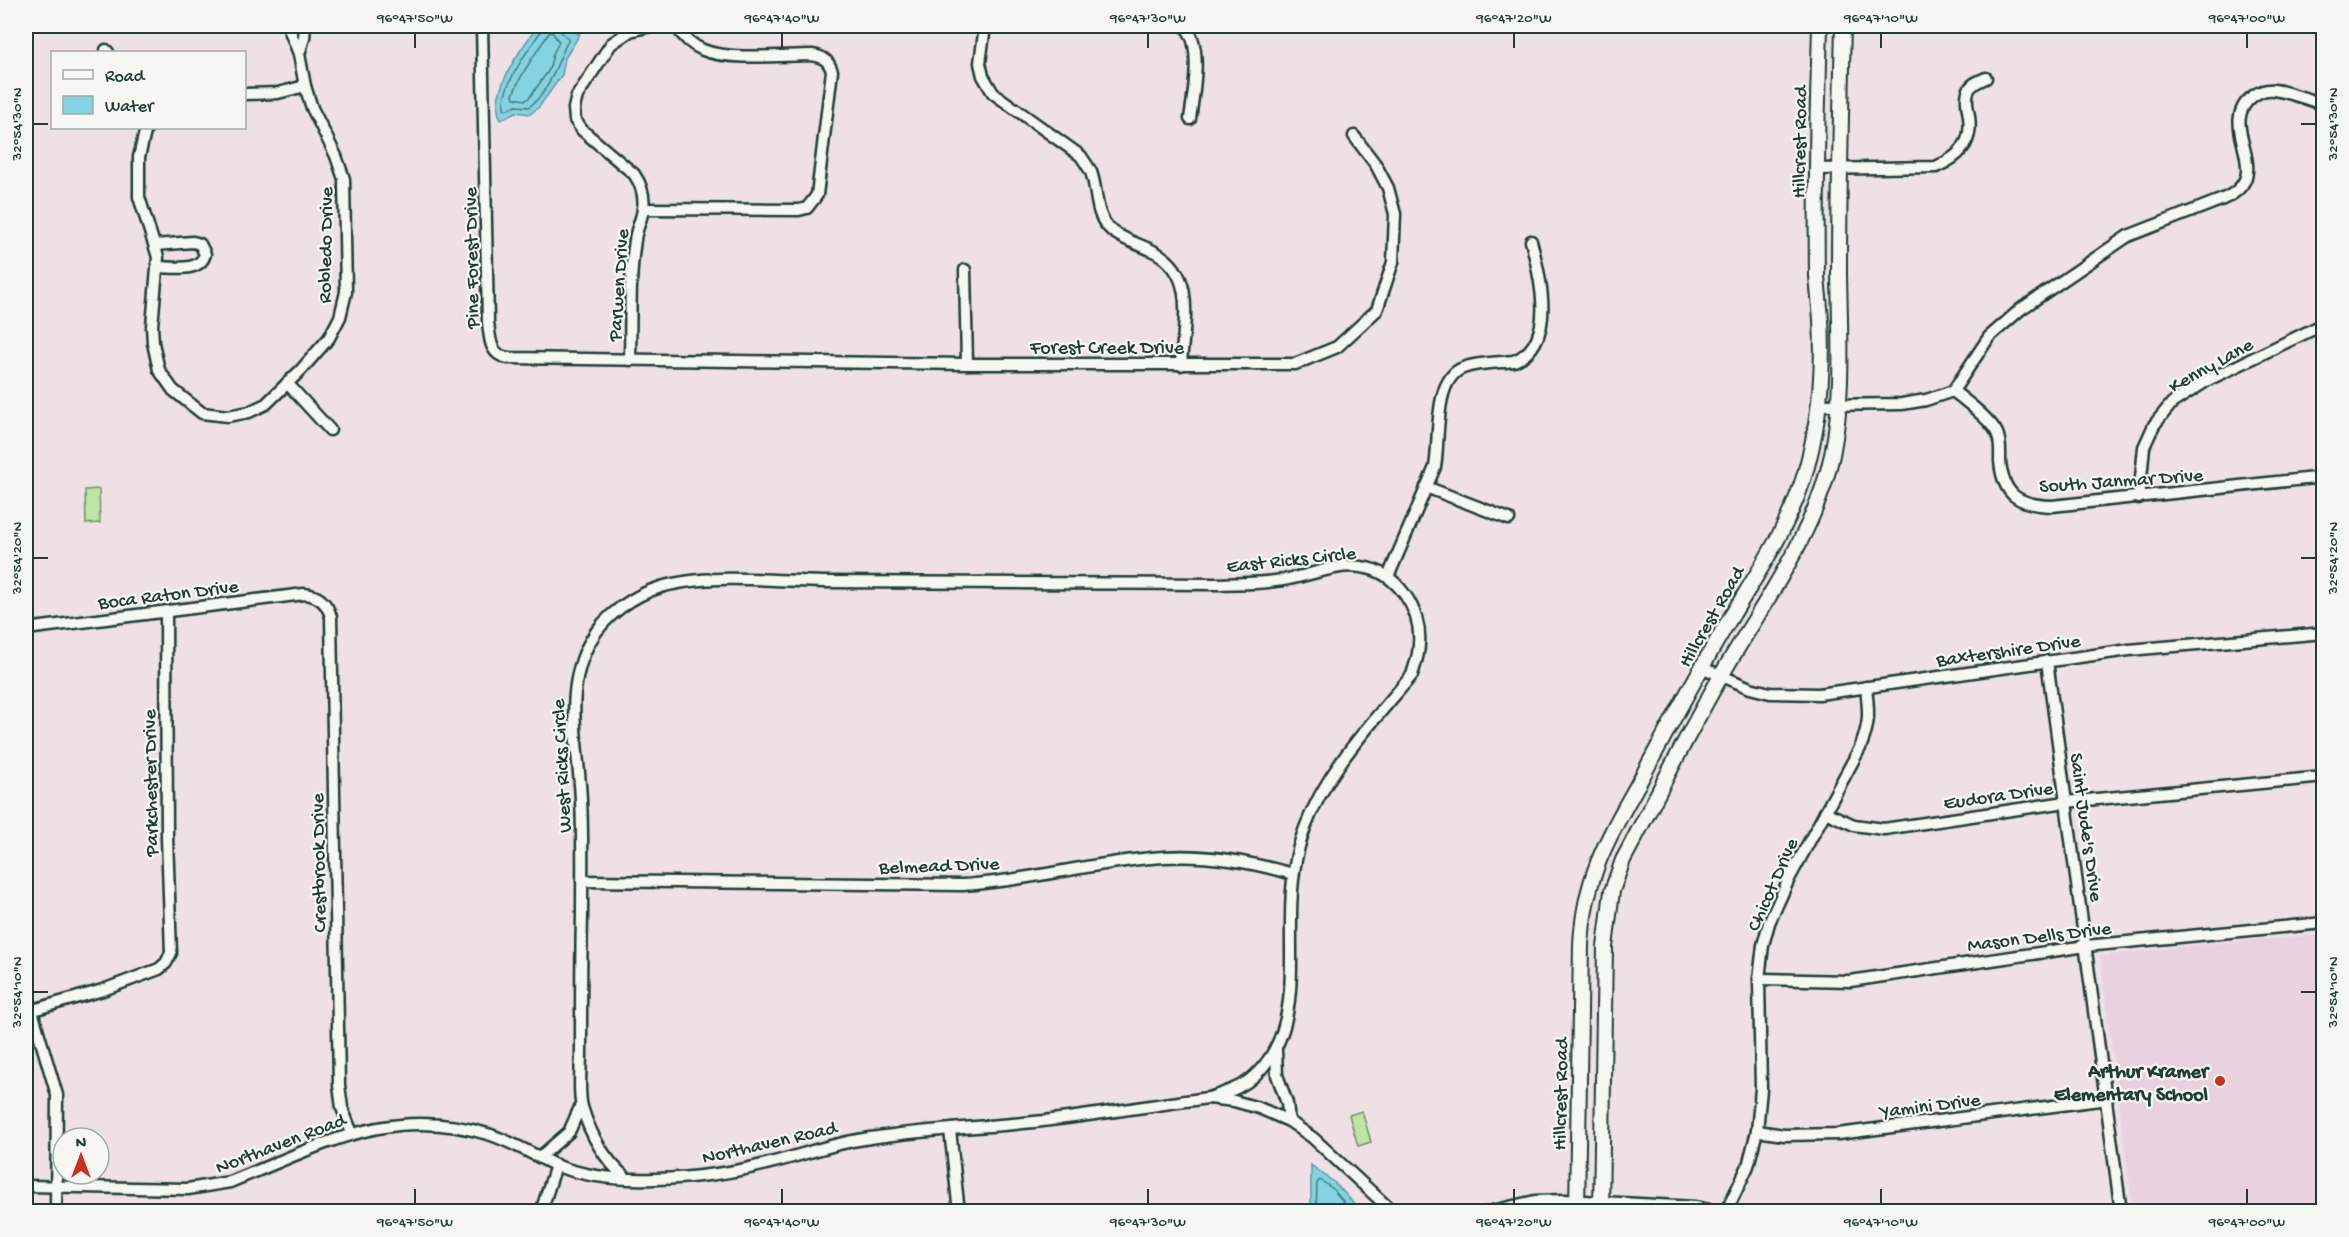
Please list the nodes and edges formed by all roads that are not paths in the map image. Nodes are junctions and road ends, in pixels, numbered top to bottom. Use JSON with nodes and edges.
{"nodes":[{"id":1,"x":288,"y":26,"type":"edge"},
{"id":2,"x":305,"y":26,"type":"edge"},
{"id":3,"x":482,"y":26,"type":"edge"},
{"id":4,"x":651,"y":26,"type":"edge"},
{"id":5,"x":676,"y":26,"type":"edge"},
{"id":6,"x":985,"y":26,"type":"edge"},
{"id":7,"x":1184,"y":26,"type":"edge"},
{"id":8,"x":1820,"y":26,"type":"edge"},
{"id":9,"x":1843,"y":26,"type":"edge"},
{"id":10,"x":298,"y":54,"type":"junction"},
{"id":11,"x":1986,"y":78,"type":"dead end"},
{"id":12,"x":305,"y":86,"type":"junction"},
{"id":13,"x":246,"y":94,"type":"edge"},
{"id":14,"x":2324,"y":104,"type":"edge"},
{"id":15,"x":1190,"y":119,"type":"dead end"},
{"id":16,"x":146,"y":129,"type":"edge"},
{"id":17,"x":1354,"y":136,"type":"dead end"},
{"id":18,"x":1817,"y":169,"type":"junction"},
{"id":19,"x":1839,"y":169,"type":"junction"},
{"id":20,"x":643,"y":209,"type":"junction"},
{"id":21,"x":1531,"y":241,"type":"dead end"},
{"id":22,"x":155,"y":245,"type":"junction"},
{"id":23,"x":158,"y":267,"type":"junction"},
{"id":24,"x":965,"y":270,"type":"dead end"},
{"id":25,"x":2324,"y":324,"type":"edge"},
{"id":26,"x":630,"y":360,"type":"junction"},
{"id":27,"x":967,"y":364,"type":"junction"},
{"id":28,"x":1181,"y":365,"type":"junction"},
{"id":29,"x":287,"y":383,"type":"junction"},
{"id":30,"x":1953,"y":391,"type":"junction"},
{"id":31,"x":1819,"y":405,"type":"junction"},
{"id":32,"x":1838,"y":406,"type":"junction"},
{"id":33,"x":330,"y":430,"type":"dead end"},
{"id":34,"x":2324,"y":477,"type":"edge"},
{"id":35,"x":1426,"y":487,"type":"junction"},
{"id":36,"x":2139,"y":498,"type":"junction"},
{"id":37,"x":1509,"y":519,"type":"dead end"},
{"id":38,"x":1388,"y":577,"type":"junction"},
{"id":39,"x":926,"y":582,"type":"joint"},
{"id":40,"x":315,"y":596,"type":"joint"},
{"id":41,"x":166,"y":612,"type":"junction"},
{"id":42,"x":26,"y":630,"type":"edge"},
{"id":43,"x":2324,"y":633,"type":"edge"},
{"id":44,"x":2047,"y":661,"type":"junction"},
{"id":45,"x":1701,"y":667,"type":"junction"},
{"id":46,"x":1721,"y":676,"type":"junction"},
{"id":47,"x":1866,"y":687,"type":"junction"},
{"id":48,"x":2324,"y":777,"type":"edge"},
{"id":49,"x":2066,"y":802,"type":"junction"},
{"id":50,"x":1825,"y":812,"type":"junction"},
{"id":51,"x":1293,"y":874,"type":"junction"},
{"id":52,"x":582,"y":881,"type":"junction"},
{"id":53,"x":2324,"y":923,"type":"edge"},
{"id":54,"x":2086,"y":946,"type":"junction"},
{"id":55,"x":1759,"y":979,"type":"junction"},
{"id":56,"x":26,"y":991,"type":"edge"},
{"id":57,"x":29,"y":1011,"type":"edge"},
{"id":58,"x":1276,"y":1050,"type":"junction"},
{"id":59,"x":1209,"y":1098,"type":"junction"},
{"id":60,"x":2107,"y":1099,"type":"junction"},
{"id":61,"x":581,"y":1105,"type":"junction"},
{"id":62,"x":1289,"y":1121,"type":"junction"},
{"id":63,"x":57,"y":1126,"type":"edge"},
{"id":64,"x":950,"y":1130,"type":"junction"},
{"id":65,"x":1757,"y":1131,"type":"junction"},
{"id":66,"x":352,"y":1133,"type":"junction"},
{"id":67,"x":540,"y":1157,"type":"junction"},
{"id":68,"x":556,"y":1165,"type":"junction"},
{"id":69,"x":626,"y":1178,"type":"junction"},
{"id":70,"x":26,"y":1186,"type":"edge"},
{"id":71,"x":51,"y":1186,"type":"edge"},
{"id":72,"x":57,"y":1186,"type":"joint"},
{"id":73,"x":1577,"y":1206,"type":"edge"},
{"id":74,"x":1601,"y":1207,"type":"edge"},
{"id":75,"x":57,"y":1212,"type":"edge"},
{"id":76,"x":541,"y":1212,"type":"edge"},
{"id":77,"x":958,"y":1212,"type":"edge"},
{"id":78,"x":1393,"y":1212,"type":"edge"},
{"id":79,"x":1488,"y":1212,"type":"edge"},
{"id":80,"x":1719,"y":1212,"type":"edge"},
{"id":81,"x":1726,"y":1212,"type":"edge"},
{"id":82,"x":2121,"y":1212,"type":"edge"}],
"edges":[{"from":1,"to":10,"type":"street","name":"Robledo Drive"},
{"from":2,"to":10,"type":"street","name":"Robledo Drive"},
{"from":3,"to":26,"type":"street","name":"Pine Forest Drive"},
{"from":4,"to":20,"type":"street","name":"Parwen Drive"},
{"from":5,"to":20,"type":"street"},
{"from":6,"to":28,"type":"street"},
{"from":7,"to":15,"type":"street"},
{"from":8,"to":18,"type":"main road","name":"Hillcrest Road"},
{"from":9,"to":19,"type":"main road","name":"Hillcrest Road"},
{"from":10,"to":12,"type":"street","name":"Robledo Drive"},
{"from":11,"to":19,"type":"street"},
{"from":12,"to":13,"type":"street"},
{"from":12,"to":29,"type":"street","name":"Robledo Drive"},
{"from":14,"to":30,"type":"street"},
{"from":16,"to":22,"type":"street","name":"Robledo Drive"},
{"from":17,"to":28,"type":"street","name":"Forest Creek Drive"},
{"from":18,"to":19,"type":"street"},
{"from":18,"to":31,"type":"main road","name":"Hillcrest Road"},
{"from":19,"to":32,"type":"main road","name":"Hillcrest Road"},
{"from":20,"to":26,"type":"street","name":"Parwen Drive"},
{"from":21,"to":35,"type":"street"},
{"from":22,"to":23,"type":"street","name":"Robledo Drive"},
{"from":22,"to":23,"type":"street"},
{"from":23,"to":29,"type":"street","name":"Robledo Drive"},
{"from":24,"to":27,"type":"street"},
{"from":25,"to":36,"type":"street","name":"Kenny Lane"},
{"from":26,"to":27,"type":"street","name":"Forest Creek Drive"},
{"from":27,"to":28,"type":"street","name":"Forest Creek Drive"},
{"from":29,"to":33,"type":"street"},
{"from":30,"to":32,"type":"street"},
{"from":30,"to":36,"type":"street","name":"South Janmar Drive"},
{"from":31,"to":32,"type":"street"},
{"from":31,"to":45,"type":"main road","name":"Hillcrest Road"},
{"from":32,"to":46,"type":"main road","name":"Hillcrest Road"},
{"from":34,"to":36,"type":"street","name":"South Janmar Drive"},
{"from":35,"to":37,"type":"street"},
{"from":35,"to":38,"type":"street"},
{"from":38,"to":39,"type":"street","name":"East Ricks Circle"},
{"from":38,"to":51,"type":"street","name":"East Ricks Circle"},
{"from":39,"to":52,"type":"street","name":"West Ricks Circle"},
{"from":40,"to":41,"type":"street","name":"Boca Raton Drive"},
{"from":40,"to":66,"type":"street","name":"Crestbrook Drive"},
{"from":41,"to":42,"type":"street","name":"Boca Raton Drive"},
{"from":41,"to":57,"type":"street","name":"Parkchester Drive"},
{"from":43,"to":44,"type":"street","name":"Baxtershire Drive"},
{"from":44,"to":47,"type":"street","name":"Baxtershire Drive"},
{"from":44,"to":49,"type":"street","name":"Saint Jude's Drive"},
{"from":45,"to":46,"type":"street","name":"Baxtershire Drive"},
{"from":45,"to":73,"type":"main road","name":"Hillcrest Road"},
{"from":46,"to":47,"type":"street","name":"Baxtershire Drive"},
{"from":46,"to":74,"type":"main road","name":"Hillcrest Road"},
{"from":47,"to":50,"type":"street","name":"Chicot Drive"},
{"from":48,"to":49,"type":"street","name":"Eudora Drive"},
{"from":49,"to":50,"type":"street","name":"Eudora Drive"},
{"from":49,"to":54,"type":"street","name":"Saint Jude's Drive"},
{"from":50,"to":55,"type":"street","name":"Chicot Drive"},
{"from":51,"to":52,"type":"street","name":"Belmead Drive"},
{"from":51,"to":58,"type":"street","name":"East Ricks Circle"},
{"from":52,"to":61,"type":"street","name":"West Ricks Circle"},
{"from":53,"to":54,"type":"street","name":"Mason Dells Drive"},
{"from":54,"to":55,"type":"street","name":"Mason Dells Drive"},
{"from":54,"to":60,"type":"street","name":"Saint Jude's Drive"},
{"from":55,"to":65,"type":"street","name":"Chicot Drive"},
{"from":56,"to":57,"type":"street"},
{"from":57,"to":63,"type":"street"},
{"from":58,"to":59,"type":"street","name":"East Ricks Circle"},
{"from":58,"to":62,"type":"street","name":"East Ricks Circle"},
{"from":59,"to":62,"type":"street","name":"Northaven Road"},
{"from":59,"to":64,"type":"street","name":"Northaven Road"},
{"from":60,"to":65,"type":"street","name":"Yamini Drive"},
{"from":60,"to":82,"type":"street","name":"Saint Jude's Drive"},
{"from":61,"to":67,"type":"street","name":"West Ricks Circle"},
{"from":61,"to":69,"type":"street","name":"West Ricks Circle"},
{"from":62,"to":78,"type":"street","name":"Northaven Road"},
{"from":64,"to":69,"type":"street","name":"Northaven Road"},
{"from":64,"to":77,"type":"street"},
{"from":65,"to":81,"type":"street","name":"Chicot Drive"},
{"from":66,"to":67,"type":"street","name":"Northaven Road"},
{"from":66,"to":72,"type":"street","name":"Northaven Road"},
{"from":67,"to":68,"type":"street","name":"Northaven Road"},
{"from":68,"to":69,"type":"street","name":"Northaven Road"},
{"from":68,"to":76,"type":"street"},
{"from":70,"to":71,"type":"street","name":"Northaven Road"},
{"from":72,"to":75,"type":"street"},
{"from":73,"to":74,"type":"street"},
{"from":73,"to":79,"type":"street"},
{"from":74,"to":80,"type":"street"}]}
